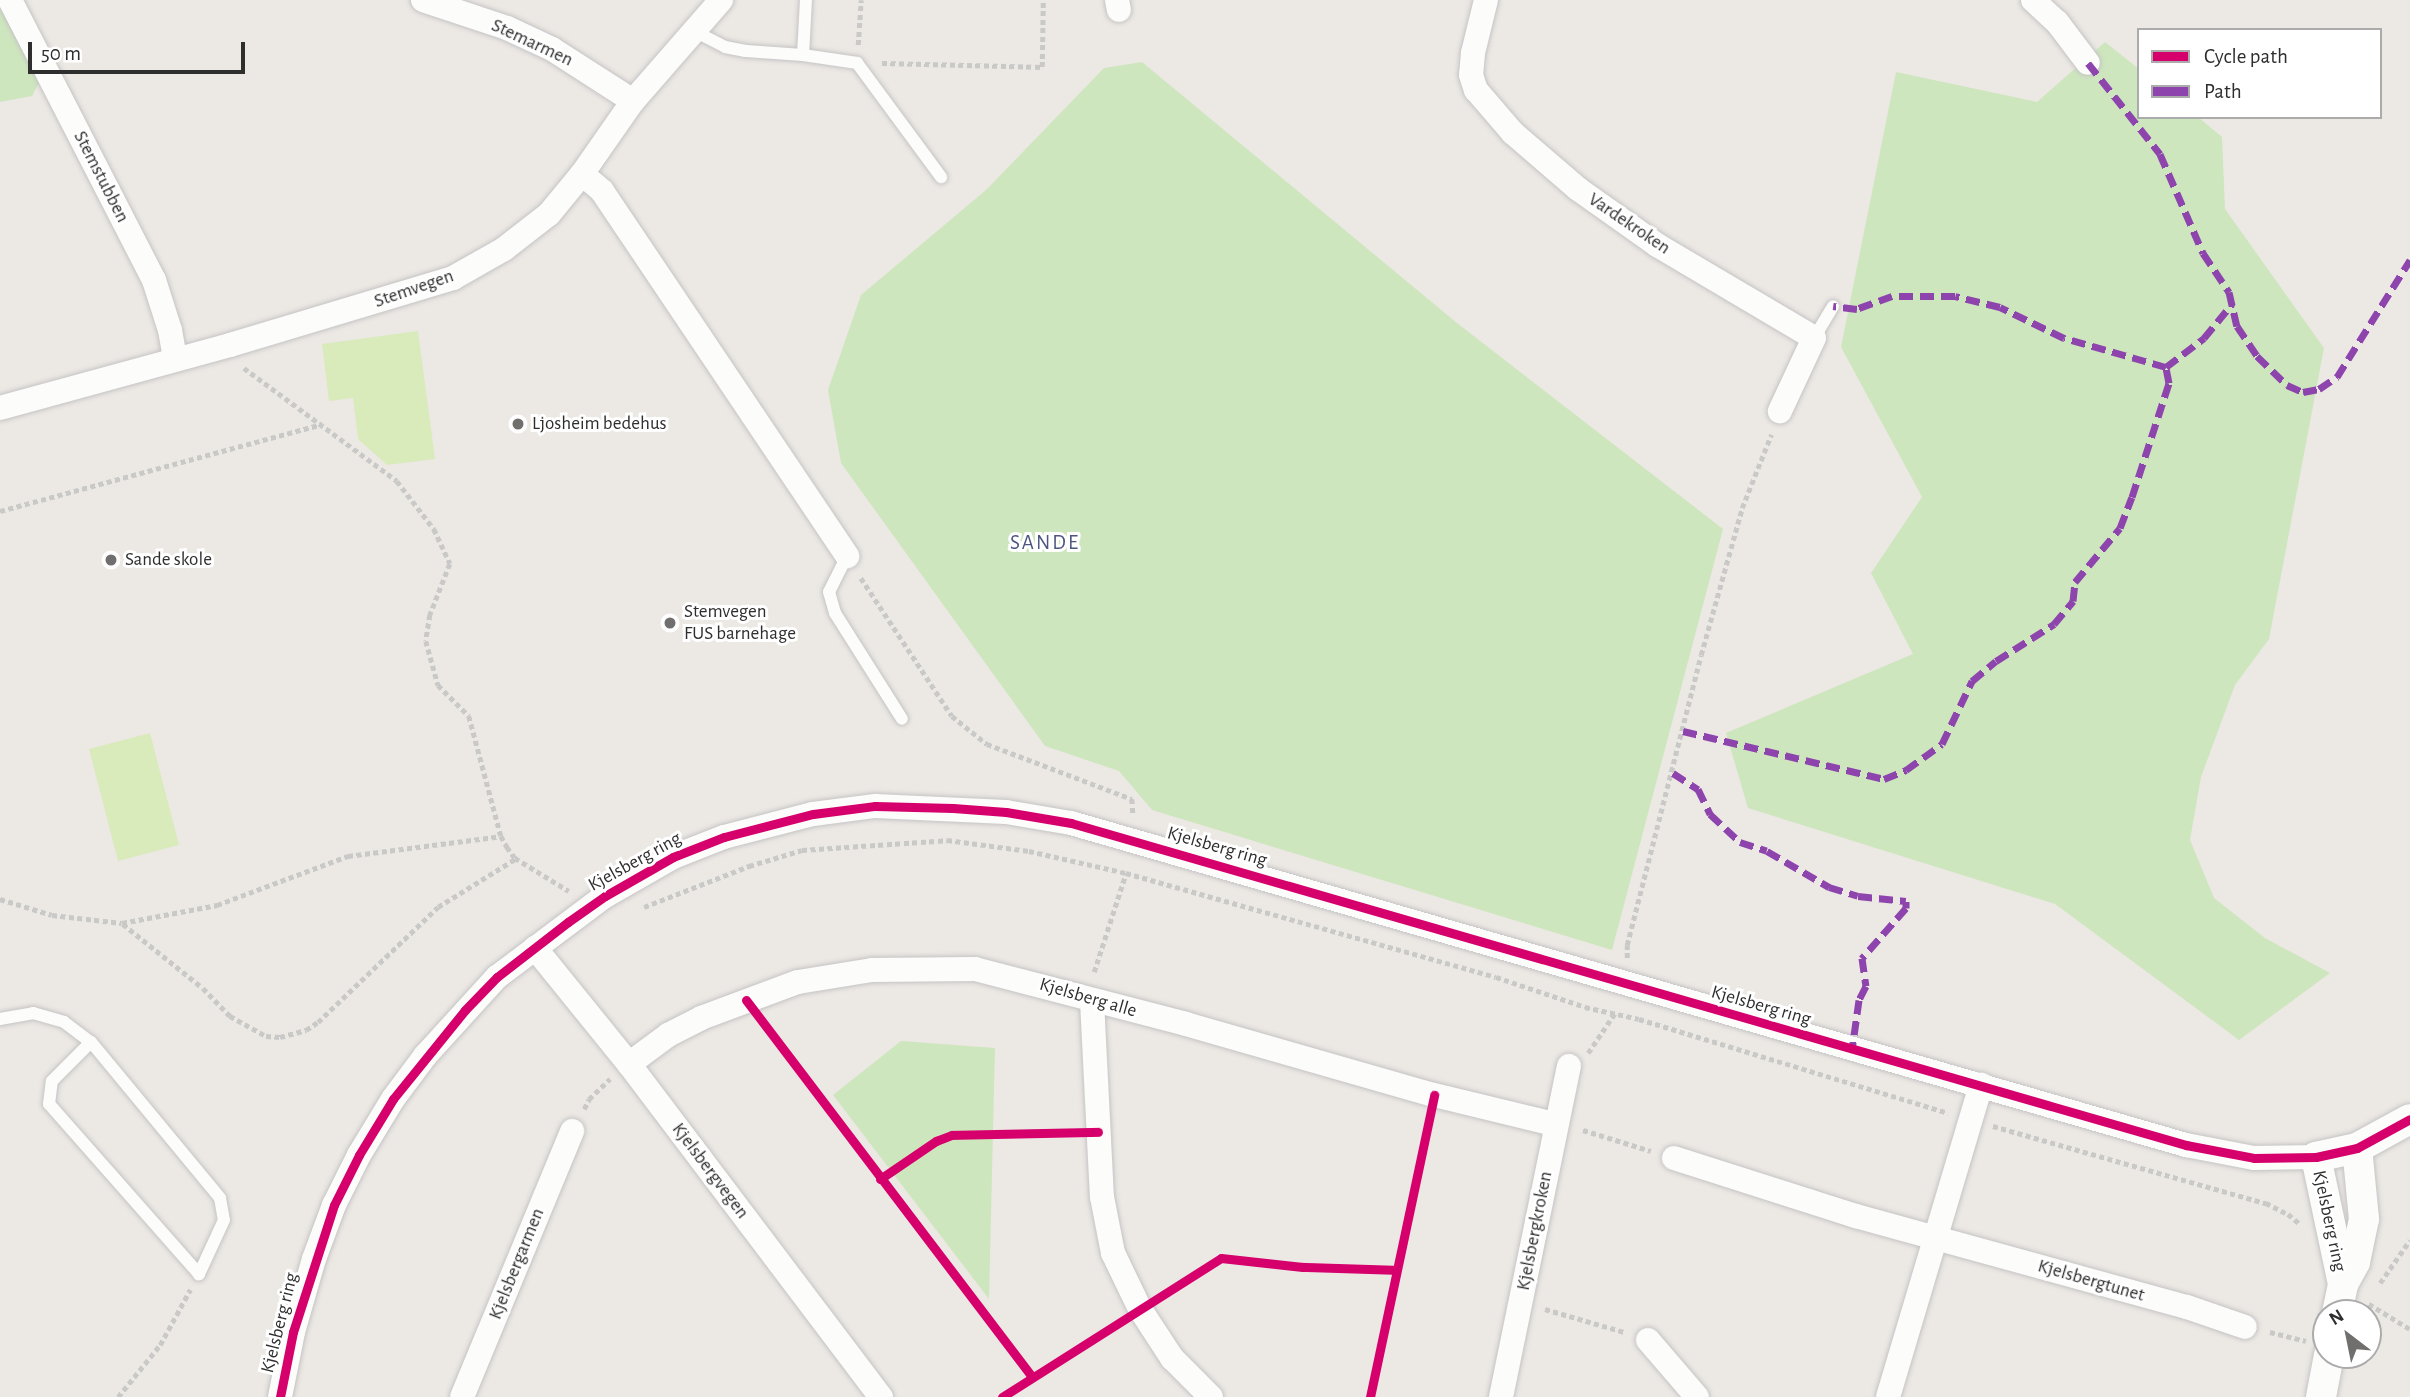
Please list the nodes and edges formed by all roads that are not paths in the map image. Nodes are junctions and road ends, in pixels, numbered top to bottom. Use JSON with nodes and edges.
{"nodes":[{"id":1,"x":10,"y":0,"type":"edge"},
{"id":2,"x":423,"y":0,"type":"edge"},
{"id":3,"x":722,"y":0,"type":"edge"},
{"id":4,"x":806,"y":0,"type":"edge"},
{"id":5,"x":1486,"y":0,"type":"edge"},
{"id":6,"x":2033,"y":0,"type":"edge"},
{"id":7,"x":696,"y":32,"type":"junction"},
{"id":8,"x":803,"y":55,"type":"junction"},
{"id":9,"x":2088,"y":63,"type":"dead end"},
{"id":10,"x":633,"y":101,"type":"junction"},
{"id":11,"x":582,"y":174,"type":"junction"},
{"id":12,"x":941,"y":177,"type":"dead end"},
{"id":13,"x":1833,"y":306,"type":"dead end"},
{"id":14,"x":1814,"y":338,"type":"junction"},
{"id":15,"x":175,"y":359,"type":"junction"},
{"id":16,"x":0,"y":408,"type":"edge"},
{"id":17,"x":1780,"y":411,"type":"road end"},
{"id":18,"x":847,"y":556,"type":"joint"},
{"id":19,"x":902,"y":719,"type":"dead end"},
{"id":20,"x":535,"y":948,"type":"junction"},
{"id":21,"x":1092,"y":1001,"type":"junction"},
{"id":22,"x":0,"y":1019,"type":"edge"},
{"id":23,"x":91,"y":1042,"type":"junction"},
{"id":24,"x":1577,"y":1061,"type":"road end"},
{"id":25,"x":629,"y":1064,"type":"junction"},
{"id":26,"x":1981,"y":1085,"type":"junction"},
{"id":27,"x":2410,"y":1119,"type":"edge"},
{"id":28,"x":1554,"y":1124,"type":"junction"},
{"id":29,"x":572,"y":1131,"type":"road end"},
{"id":30,"x":2357,"y":1148,"type":"junction"},
{"id":31,"x":2316,"y":1157,"type":"junction"},
{"id":32,"x":1674,"y":1158,"type":"road end"},
{"id":33,"x":1936,"y":1236,"type":"junction"},
{"id":34,"x":2340,"y":1299,"type":"edge"},
{"id":35,"x":2245,"y":1327,"type":"road end"},
{"id":36,"x":1648,"y":1340,"type":"road end"},
{"id":37,"x":2320,"y":1369,"type":"edge"},
{"id":38,"x":470,"y":1393,"type":"edge"},
{"id":39,"x":280,"y":1397,"type":"edge"},
{"id":40,"x":881,"y":1397,"type":"edge"},
{"id":41,"x":1211,"y":1397,"type":"edge"},
{"id":42,"x":1501,"y":1397,"type":"edge"},
{"id":43,"x":1697,"y":1397,"type":"edge"},
{"id":44,"x":1888,"y":1397,"type":"edge"},
{"id":45,"x":2321,"y":1397,"type":"edge"}],
"edges":[{"from":1,"to":15,"type":"street","name":"Stemstubben"},
{"from":2,"to":10,"type":"street","name":"Stemarmen"},
{"from":3,"to":7,"type":"street","name":"Stemvegen"},
{"from":4,"to":8,"type":"lane"},
{"from":5,"to":14,"type":"street","name":"Vardekroken"},
{"from":6,"to":9,"type":"street"},
{"from":7,"to":8,"type":"lane"},
{"from":7,"to":10,"type":"street","name":"Stemvegen"},
{"from":8,"to":12,"type":"lane"},
{"from":10,"to":11,"type":"street","name":"Stemvegen"},
{"from":11,"to":15,"type":"street","name":"Stemvegen"},
{"from":11,"to":18,"type":"street"},
{"from":13,"to":14,"type":"lane"},
{"from":14,"to":17,"type":"street"},
{"from":15,"to":16,"type":"street","name":"Stemvegen"},
{"from":18,"to":19,"type":"lane"},
{"from":20,"to":25,"type":"street","name":"Kjelsbergvegen"},
{"from":20,"to":26,"type":"street","name":"Kjelsberg ring"},
{"from":20,"to":39,"type":"street","name":"Kjelsberg ring"},
{"from":21,"to":25,"type":"street","name":"Kjelsberg alle"},
{"from":21,"to":28,"type":"street","name":"Kjelsberg alle"},
{"from":21,"to":41,"type":"street"},
{"from":22,"to":23,"type":"lane"},
{"from":23,"to":23,"type":"lane"},
{"from":24,"to":28,"type":"street","name":"Kjelsbergkroken"},
{"from":25,"to":40,"type":"street","name":"Kjelsbergvegen"},
{"from":26,"to":31,"type":"street","name":"Kjelsberg ring"},
{"from":26,"to":33,"type":"street"},
{"from":27,"to":30,"type":"street","name":"Kjelsberg ring"},
{"from":28,"to":42,"type":"street","name":"Kjelsbergkroken"},
{"from":29,"to":38,"type":"street","name":"Kjelsbergarmen"},
{"from":30,"to":31,"type":"street","name":"Kjelsberg ring"},
{"from":30,"to":34,"type":"street","name":"Kjelsberg ring"},
{"from":31,"to":34,"type":"street","name":"Kjelsberg ring"},
{"from":32,"to":33,"type":"street","name":"Kjelsbergtunet"},
{"from":33,"to":35,"type":"street","name":"Kjelsbergtunet"},
{"from":33,"to":44,"type":"street"},
{"from":36,"to":43,"type":"street"},
{"from":37,"to":45,"type":"street"}]}
